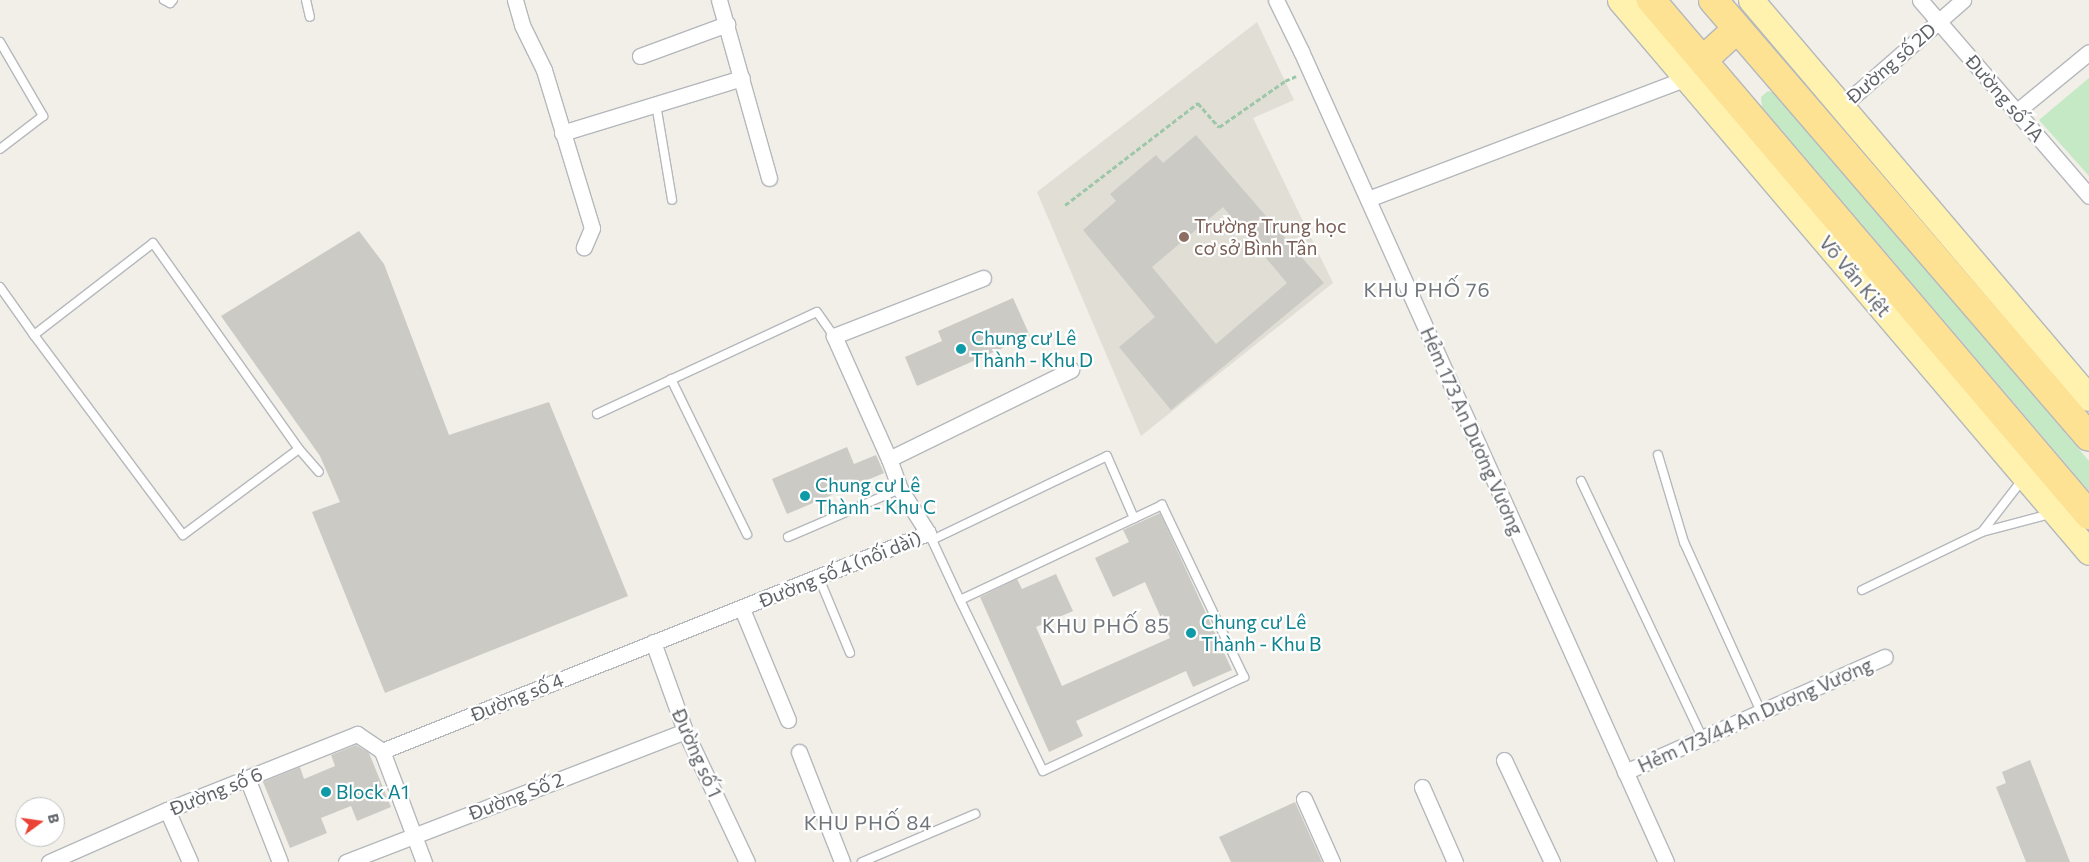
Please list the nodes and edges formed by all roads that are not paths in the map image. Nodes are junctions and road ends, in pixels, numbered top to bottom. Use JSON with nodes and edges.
{"nodes":[{"id":1,"x":164,"y":0,"type":"edge"},
{"id":2,"x":173,"y":0,"type":"edge"},
{"id":3,"x":306,"y":0,"type":"edge"},
{"id":4,"x":516,"y":0,"type":"edge"},
{"id":5,"x":719,"y":0,"type":"edge"},
{"id":6,"x":1276,"y":0,"type":"edge"},
{"id":7,"x":1620,"y":0,"type":"edge"},
{"id":8,"x":1651,"y":0,"type":"edge"},
{"id":9,"x":1713,"y":0,"type":"edge"},
{"id":10,"x":1751,"y":0,"type":"edge"},
{"id":11,"x":1920,"y":0,"type":"edge"},
{"id":12,"x":1963,"y":0,"type":"edge"},
{"id":13,"x":310,"y":17,"type":"dead end"},
{"id":14,"x":1938,"y":21,"type":"junction"},
{"id":15,"x":727,"y":24,"type":"junction"},
{"id":16,"x":1737,"y":29,"type":"junction"},
{"id":17,"x":0,"y":42,"type":"edge"},
{"id":18,"x":2089,"y":52,"type":"edge"},
{"id":19,"x":640,"y":56,"type":"dead end"},
{"id":20,"x":1695,"y":69,"type":"junction"},
{"id":21,"x":742,"y":78,"type":"junction"},
{"id":22,"x":656,"y":104,"type":"junction"},
{"id":23,"x":1842,"y":106,"type":"junction"},
{"id":24,"x":2016,"y":112,"type":"junction"},
{"id":25,"x":562,"y":133,"type":"junction"},
{"id":26,"x":0,"y":149,"type":"edge"},
{"id":27,"x":769,"y":178,"type":"dead end"},
{"id":28,"x":2089,"y":196,"type":"edge"},
{"id":29,"x":1368,"y":199,"type":"junction"},
{"id":30,"x":672,"y":200,"type":"dead end"},
{"id":31,"x":584,"y":247,"type":"dead end"},
{"id":32,"x":982,"y":278,"type":"dead end"},
{"id":33,"x":0,"y":286,"type":"edge"},
{"id":34,"x":34,"y":335,"type":"junction"},
{"id":35,"x":834,"y":336,"type":"junction"},
{"id":36,"x":1070,"y":370,"type":"dead end"},
{"id":37,"x":671,"y":379,"type":"junction"},
{"id":38,"x":2086,"y":391,"type":"edge"},
{"id":39,"x":597,"y":414,"type":"dead end"},
{"id":40,"x":2089,"y":437,"type":"edge"},
{"id":41,"x":299,"y":449,"type":"junction"},
{"id":42,"x":1658,"y":455,"type":"dead end"},
{"id":43,"x":889,"y":459,"type":"junction"},
{"id":44,"x":319,"y":472,"type":"dead end"},
{"id":45,"x":2025,"y":476,"type":"junction"},
{"id":46,"x":1581,"y":481,"type":"dead end"},
{"id":47,"x":900,"y":489,"type":"junction"},
{"id":48,"x":2056,"y":512,"type":"junction"},
{"id":49,"x":2089,"y":515,"type":"edge"},
{"id":50,"x":1134,"y":518,"type":"junction"},
{"id":51,"x":1982,"y":532,"type":"junction"},
{"id":52,"x":747,"y":534,"type":"dead end"},
{"id":53,"x":788,"y":537,"type":"dead end"},
{"id":54,"x":930,"y":537,"type":"junction"},
{"id":55,"x":2089,"y":552,"type":"edge"},
{"id":56,"x":819,"y":578,"type":"junction"},
{"id":57,"x":1862,"y":590,"type":"dead end"},
{"id":58,"x":960,"y":600,"type":"junction"},
{"id":59,"x":742,"y":609,"type":"junction"},
{"id":60,"x":653,"y":642,"type":"junction"},
{"id":61,"x":850,"y":653,"type":"dead end"},
{"id":62,"x":1885,"y":657,"type":"dead end"},
{"id":63,"x":1762,"y":712,"type":"junction"},
{"id":64,"x":788,"y":720,"type":"dead end"},
{"id":65,"x":686,"y":731,"type":"junction"},
{"id":66,"x":1703,"y":738,"type":"junction"},
{"id":67,"x":382,"y":751,"type":"junction"},
{"id":68,"x":799,"y":752,"type":"dead end"},
{"id":69,"x":1504,"y":760,"type":"dead end"},
{"id":70,"x":1625,"y":772,"type":"junction"},
{"id":71,"x":247,"y":778,"type":"junction"},
{"id":72,"x":1422,"y":787,"type":"dead end"},
{"id":73,"x":1304,"y":799,"type":"dead end"},
{"id":74,"x":167,"y":810,"type":"junction"},
{"id":75,"x":975,"y":814,"type":"dead end"},
{"id":76,"x":412,"y":836,"type":"junction"},
{"id":77,"x":49,"y":862,"type":"edge"},
{"id":78,"x":190,"y":862,"type":"edge"},
{"id":79,"x":280,"y":862,"type":"edge"},
{"id":80,"x":346,"y":862,"type":"edge"},
{"id":81,"x":424,"y":862,"type":"edge"},
{"id":82,"x":747,"y":862,"type":"edge"},
{"id":83,"x":842,"y":862,"type":"edge"},
{"id":84,"x":862,"y":862,"type":"edge"},
{"id":85,"x":1332,"y":862,"type":"edge"},
{"id":86,"x":1455,"y":862,"type":"edge"},
{"id":87,"x":1552,"y":862,"type":"edge"},
{"id":88,"x":1666,"y":862,"type":"edge"}],
"edges":[{"from":1,"to":2,"type":"lane"},
{"from":3,"to":13,"type":"lane"},
{"from":4,"to":25,"type":"street"},
{"from":5,"to":15,"type":"street"},
{"from":6,"to":29,"type":"street","name":"Hẻm 173 An Dương Vương"},
{"from":7,"to":20,"type":"main road","name":"Võ Văn Kiệt"},
{"from":8,"to":20,"type":"highway","name":"Võ Văn Kiệt"},
{"from":9,"to":16,"type":"highway"},
{"from":10,"to":23,"type":"main road"},
{"from":11,"to":14,"type":"street","name":"Đường số 1A"},
{"from":12,"to":14,"type":"street","name":"Đường số 2D"},
{"from":14,"to":23,"type":"street","name":"Đường số 2D"},
{"from":14,"to":24,"type":"street","name":"Đường số 1A"},
{"from":15,"to":19,"type":"street"},
{"from":15,"to":21,"type":"street"},
{"from":16,"to":20,"type":"highway"},
{"from":16,"to":40,"type":"highway"},
{"from":17,"to":26,"type":"lane"},
{"from":18,"to":24,"type":"street"},
{"from":20,"to":29,"type":"street"},
{"from":20,"to":45,"type":"main road","name":"Võ Văn Kiệt"},
{"from":20,"to":49,"type":"highway","name":"Võ Văn Kiệt"},
{"from":21,"to":22,"type":"street"},
{"from":21,"to":27,"type":"street"},
{"from":22,"to":25,"type":"street"},
{"from":22,"to":30,"type":"lane"},
{"from":23,"to":38,"type":"main road"},
{"from":24,"to":28,"type":"street","name":"Đường số 1A"},
{"from":25,"to":31,"type":"street"},
{"from":29,"to":70,"type":"street","name":"Hẻm 173 An Dương Vương"},
{"from":32,"to":35,"type":"street"},
{"from":33,"to":34,"type":"lane"},
{"from":34,"to":41,"type":"lane"},
{"from":34,"to":41,"type":"lane"},
{"from":35,"to":37,"type":"lane"},
{"from":35,"to":43,"type":"street","name":"Đường số 4 (nối dài)"},
{"from":36,"to":43,"type":"street"},
{"from":37,"to":39,"type":"lane"},
{"from":37,"to":52,"type":"lane"},
{"from":41,"to":44,"type":"lane"},
{"from":42,"to":63,"type":"lane"},
{"from":43,"to":47,"type":"street","name":"Đường số 4 (nối dài)"},
{"from":45,"to":48,"type":"main road","name":"Võ Văn Kiệt"},
{"from":45,"to":51,"type":"lane"},
{"from":46,"to":66,"type":"lane"},
{"from":47,"to":53,"type":"lane"},
{"from":47,"to":54,"type":"street","name":"Đường số 4 (nối dài)"},
{"from":48,"to":51,"type":"lane"},
{"from":48,"to":55,"type":"main road","name":"Võ Văn Kiệt"},
{"from":50,"to":54,"type":"lane"},
{"from":50,"to":58,"type":"lane"},
{"from":50,"to":58,"type":"lane"},
{"from":51,"to":57,"type":"lane"},
{"from":54,"to":56,"type":"street","name":"Đường số 4 (nối dài)"},
{"from":54,"to":58,"type":"lane"},
{"from":56,"to":59,"type":"street","name":"Đường số 4 (nối dài)"},
{"from":56,"to":61,"type":"lane"},
{"from":59,"to":60,"type":"street","name":"Đường số 4 (nối dài)"},
{"from":59,"to":64,"type":"street"},
{"from":60,"to":65,"type":"street","name":"Đường số 1"},
{"from":60,"to":67,"type":"street","name":"Đường số 4"},
{"from":62,"to":63,"type":"street","name":"Hẻm 173/44 An Dương Vương"},
{"from":63,"to":66,"type":"street","name":"Hẻm 173/44 An Dương Vương"},
{"from":65,"to":76,"type":"street","name":"Đường Số 2"},
{"from":65,"to":82,"type":"street","name":"Đường số 1"},
{"from":66,"to":70,"type":"street","name":"Hẻm 173/44 An Dương Vương"},
{"from":67,"to":71,"type":"street","name":"Đường số 6"},
{"from":67,"to":76,"type":"street"},
{"from":68,"to":83,"type":"street"},
{"from":69,"to":87,"type":"street"},
{"from":70,"to":88,"type":"street","name":"Hẻm 173 An Dương Vương"},
{"from":71,"to":74,"type":"street","name":"Đường số 6"},
{"from":71,"to":79,"type":"street"},
{"from":72,"to":86,"type":"street"},
{"from":73,"to":85,"type":"street"},
{"from":74,"to":77,"type":"street","name":"Đường số 6"},
{"from":74,"to":78,"type":"street"},
{"from":75,"to":84,"type":"lane"},
{"from":76,"to":80,"type":"street","name":"Đường Số 2"},
{"from":76,"to":81,"type":"street"}]}
